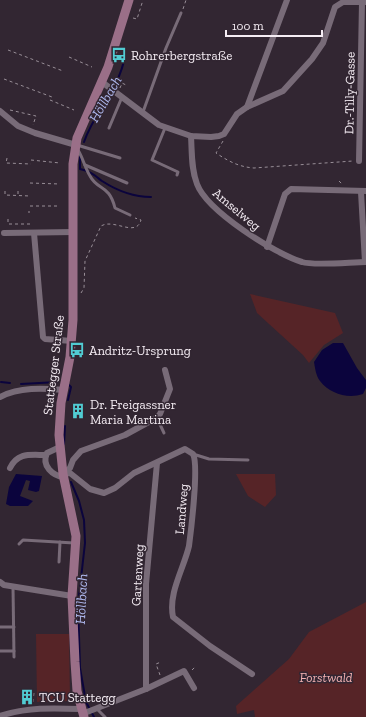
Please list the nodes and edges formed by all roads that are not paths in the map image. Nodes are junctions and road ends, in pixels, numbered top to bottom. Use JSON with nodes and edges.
{"nodes":[{"id":1,"x":129,"y":0,"type":"edge"},
{"id":2,"x":287,"y":0,"type":"edge"},
{"id":3,"x":364,"y":2,"type":"edge"},
{"id":4,"x":181,"y":13,"type":"road end"},
{"id":5,"x":113,"y":90,"type":"junction"},
{"id":6,"x":247,"y":107,"type":"junction"},
{"id":7,"x":2,"y":110,"type":"edge"},
{"id":8,"x":142,"y":113,"type":"junction"},
{"id":9,"x":109,"y":128,"type":"dead end"},
{"id":10,"x":165,"y":128,"type":"junction"},
{"id":11,"x":191,"y":136,"type":"junction"},
{"id":12,"x":76,"y":145,"type":"junction"},
{"id":13,"x":120,"y":158,"type":"dead end"},
{"id":14,"x":359,"y":161,"type":"road end"},
{"id":15,"x":85,"y":165,"type":"junction"},
{"id":16,"x":177,"y":175,"type":"dead end"},
{"id":17,"x":127,"y":183,"type":"dead end"},
{"id":18,"x":364,"y":191,"type":"edge"},
{"id":19,"x":130,"y":215,"type":"road end"},
{"id":20,"x":74,"y":232,"type":"junction"},
{"id":21,"x":4,"y":233,"type":"dead end"},
{"id":22,"x":34,"y":233,"type":"junction"},
{"id":23,"x":267,"y":247,"type":"junction"},
{"id":24,"x":366,"y":262,"type":"edge"},
{"id":25,"x":72,"y":341,"type":"junction"},
{"id":26,"x":166,"y":370,"type":"dead end"},
{"id":27,"x":64,"y":390,"type":"junction"},
{"id":28,"x":0,"y":396,"type":"edge"},
{"id":29,"x":156,"y":418,"type":"junction"},
{"id":30,"x":164,"y":433,"type":"dead end"},
{"id":31,"x":60,"y":447,"type":"junction"},
{"id":32,"x":193,"y":454,"type":"junction"},
{"id":33,"x":46,"y":455,"type":"junction"},
{"id":34,"x":248,"y":460,"type":"dead end"},
{"id":35,"x":157,"y":463,"type":"junction"},
{"id":36,"x":10,"y":468,"type":"dead end"},
{"id":37,"x":64,"y":475,"type":"junction"},
{"id":38,"x":60,"y":542,"type":"junction"},
{"id":39,"x":76,"y":543,"type":"junction"},
{"id":40,"x":19,"y":544,"type":"dead end"},
{"id":41,"x":59,"y":562,"type":"dead end"},
{"id":42,"x":0,"y":582,"type":"edge"},
{"id":43,"x":13,"y":586,"type":"junction"},
{"id":44,"x":72,"y":596,"type":"junction"},
{"id":45,"x":0,"y":627,"type":"edge"},
{"id":46,"x":14,"y":627,"type":"junction"},
{"id":47,"x":0,"y":651,"type":"edge"},
{"id":48,"x":14,"y":651,"type":"junction"},
{"id":49,"x":14,"y":657,"type":"dead end"},
{"id":50,"x":252,"y":674,"type":"dead end"},
{"id":51,"x":194,"y":688,"type":"dead end"},
{"id":52,"x":146,"y":689,"type":"junction"},
{"id":53,"x":96,"y":708,"type":"junction"},
{"id":54,"x":82,"y":713,"type":"edge"},
{"id":55,"x":15,"y":714,"type":"edge"},
{"id":56,"x":0,"y":716,"type":"edge"},
{"id":57,"x":105,"y":717,"type":"edge"}],
"edges":[{"from":1,"to":5,"type":"main road","name":"Stattegger Straße"},
{"from":2,"to":6,"type":"street"},
{"from":3,"to":6,"type":"street"},
{"from":3,"to":14,"type":"street","name":"Dr.-Tilly-Gasse"},
{"from":4,"to":8,"type":"lane"},
{"from":5,"to":8,"type":"street"},
{"from":5,"to":9,"type":"lane"},
{"from":5,"to":12,"type":"main road","name":"Stattegger Straße"},
{"from":6,"to":11,"type":"street"},
{"from":7,"to":12,"type":"street"},
{"from":8,"to":10,"type":"street"},
{"from":10,"to":11,"type":"street"},
{"from":10,"to":16,"type":"lane"},
{"from":11,"to":23,"type":"street","name":"Amselweg"},
{"from":12,"to":13,"type":"lane"},
{"from":12,"to":15,"type":"lane"},
{"from":12,"to":20,"type":"main road","name":"Stattegger Straße"},
{"from":15,"to":17,"type":"lane"},
{"from":15,"to":19,"type":"lane"},
{"from":18,"to":23,"type":"street","name":"Amselweg"},
{"from":18,"to":24,"type":"street"},
{"from":20,"to":22,"type":"street"},
{"from":20,"to":25,"type":"main road","name":"Stattegger Straße"},
{"from":21,"to":22,"type":"street"},
{"from":22,"to":25,"type":"street"},
{"from":23,"to":24,"type":"street","name":"Amselweg"},
{"from":25,"to":27,"type":"main road","name":"Stattegger Straße"},
{"from":26,"to":29,"type":"street"},
{"from":27,"to":28,"type":"street"},
{"from":27,"to":31,"type":"main road","name":"Stattegger Straße"},
{"from":29,"to":30,"type":"lane"},
{"from":29,"to":37,"type":"street"},
{"from":31,"to":33,"type":"street"},
{"from":31,"to":37,"type":"main road","name":"Stattegger Straße"},
{"from":32,"to":34,"type":"lane"},
{"from":32,"to":35,"type":"street"},
{"from":32,"to":50,"type":"street","name":"Landweg"},
{"from":33,"to":36,"type":"street"},
{"from":33,"to":37,"type":"street"},
{"from":35,"to":37,"type":"street"},
{"from":35,"to":52,"type":"street","name":"Gartenweg"},
{"from":37,"to":39,"type":"main road","name":"Stattegger Straße"},
{"from":38,"to":39,"type":"lane"},
{"from":38,"to":40,"type":"lane"},
{"from":38,"to":41,"type":"lane"},
{"from":39,"to":44,"type":"main road","name":"Stattegger Straße"},
{"from":42,"to":43,"type":"street"},
{"from":43,"to":44,"type":"street"},
{"from":43,"to":46,"type":"lane"},
{"from":44,"to":54,"type":"main road","name":"Stattegger Straße"},
{"from":45,"to":46,"type":"lane"},
{"from":46,"to":48,"type":"lane"},
{"from":47,"to":48,"type":"lane"},
{"from":48,"to":49,"type":"lane"},
{"from":51,"to":52,"type":"street"},
{"from":52,"to":53,"type":"street"},
{"from":53,"to":54,"type":"street"},
{"from":53,"to":57,"type":"lane"},
{"from":54,"to":55,"type":"street"},
{"from":55,"to":56,"type":"street"}]}
